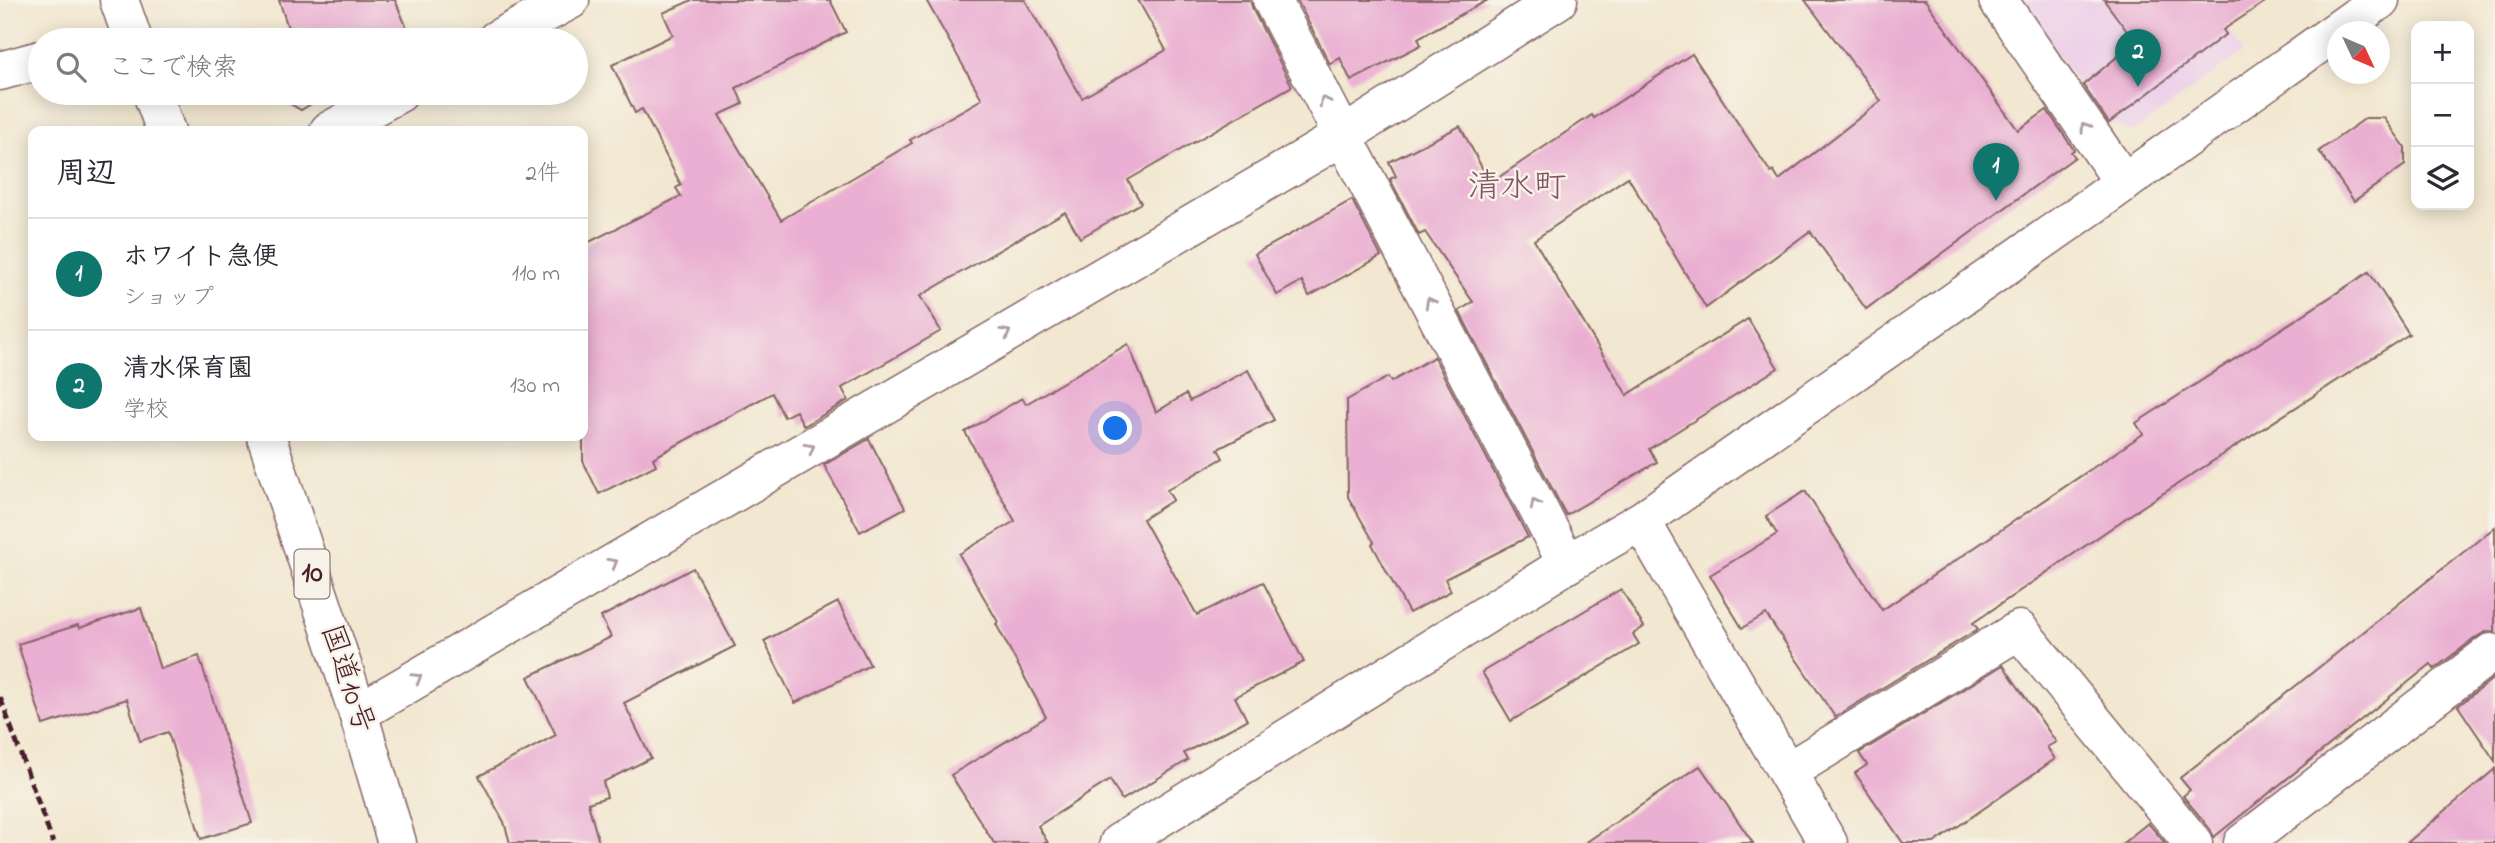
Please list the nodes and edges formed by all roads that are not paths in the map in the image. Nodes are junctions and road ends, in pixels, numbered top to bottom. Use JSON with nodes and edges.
{"nodes":[{"id":1,"x":570,"y":0,"type":"edge"},
{"id":2,"x":1272,"y":0,"type":"edge"},
{"id":3,"x":1558,"y":0,"type":"edge"},
{"id":4,"x":1998,"y":0,"type":"edge"},
{"id":5,"x":2380,"y":0,"type":"edge"},
{"id":6,"x":518,"y":28,"type":"edge"},
{"id":7,"x":28,"y":63,"type":"edge"},
{"id":8,"x":0,"y":71,"type":"edge"},
{"id":9,"x":156,"y":105,"type":"edge"},
{"id":10,"x":378,"y":105,"type":"edge"},
{"id":11,"x":164,"y":126,"type":"edge"},
{"id":12,"x":338,"y":126,"type":"edge"},
{"id":13,"x":1343,"y":136,"type":"junction"},
{"id":14,"x":2124,"y":183,"type":"junction"},
{"id":15,"x":268,"y":441,"type":"edge"},
{"id":16,"x":1641,"y":521,"type":"junction"},
{"id":17,"x":1567,"y":564,"type":"junction"},
{"id":18,"x":2491,"y":653,"type":"dead end"},
{"id":19,"x":358,"y":713,"type":"junction"},
{"id":20,"x":1787,"y":772,"type":"junction"},
{"id":21,"x":397,"y":843,"type":"edge"},
{"id":22,"x":1119,"y":843,"type":"edge"},
{"id":23,"x":1828,"y":843,"type":"edge"},
{"id":24,"x":2193,"y":843,"type":"edge"},
{"id":25,"x":2243,"y":843,"type":"edge"}],
"edges":[{"from":1,"to":6,"type":"main road"},
{"from":13,"to":2,"type":"main road","one_way":true},
{"from":3,"to":13,"type":"main road"},
{"from":14,"to":4,"type":"main road","one_way":true},
{"from":5,"to":14,"type":"main road"},
{"from":7,"to":8,"type":"main road"},
{"from":9,"to":11,"type":"main road"},
{"from":10,"to":12,"type":"main road"},
{"from":17,"to":13,"type":"main road","one_way":true},
{"from":19,"to":13,"type":"main road","one_way":true},
{"from":14,"to":16,"type":"main road"},
{"from":15,"to":19,"type":"main road","name":"国道10号","number":"10"},
{"from":16,"to":17,"type":"main road"},
{"from":16,"to":20,"type":"main road"},
{"from":17,"to":22,"type":"main road"},
{"from":18,"to":25,"type":"main road"},
{"from":19,"to":21,"type":"main road","name":"国道10号","number":"10"},
{"from":20,"to":23,"type":"main road"},
{"from":20,"to":24,"type":"main road"}]}
